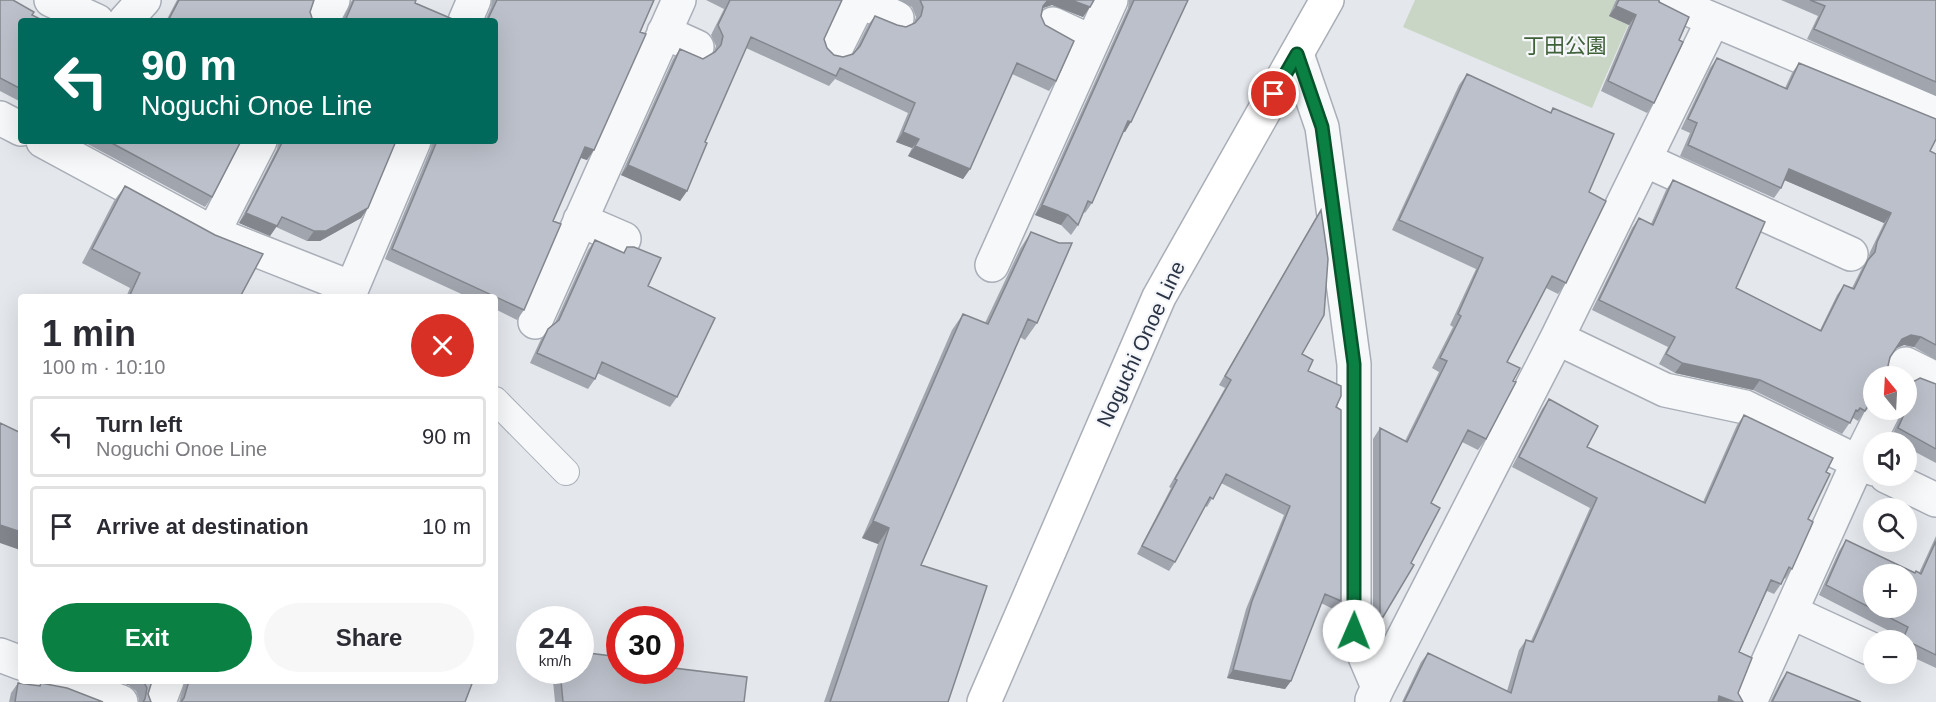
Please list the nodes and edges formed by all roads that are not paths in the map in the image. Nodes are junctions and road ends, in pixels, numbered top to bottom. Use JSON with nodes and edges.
{"nodes":[{"id":1,"x":51,"y":0,"type":"edge"},
{"id":2,"x":144,"y":0,"type":"edge"},
{"id":3,"x":333,"y":0,"type":"edge"},
{"id":4,"x":474,"y":0,"type":"edge"},
{"id":5,"x":679,"y":0,"type":"edge"},
{"id":6,"x":1111,"y":0,"type":"edge"},
{"id":7,"x":1327,"y":0,"type":"edge"},
{"id":8,"x":1668,"y":0,"type":"edge"},
{"id":9,"x":860,"y":1,"type":"edge"},
{"id":10,"x":90,"y":18,"type":"edge"},
{"id":11,"x":128,"y":18,"type":"edge"},
{"id":12,"x":324,"y":18,"type":"edge"},
{"id":13,"x":466,"y":18,"type":"edge"},
{"id":14,"x":897,"y":18,"type":"dead end"},
{"id":15,"x":1713,"y":20,"type":"junction"},
{"id":16,"x":1053,"y":24,"type":"dead end"},
{"id":17,"x":664,"y":32,"type":"junction"},
{"id":18,"x":1092,"y":42,"type":"junction"},
{"id":19,"x":697,"y":47,"type":"dead end"},
{"id":20,"x":836,"y":48,"type":"dead end"},
{"id":21,"x":1297,"y":54,"type":"junction"},
{"id":22,"x":1936,"y":114,"type":"edge"},
{"id":23,"x":0,"y":118,"type":"edge"},
{"id":24,"x":18,"y":127,"type":"edge"},
{"id":25,"x":50,"y":144,"type":"edge"},
{"id":26,"x":258,"y":144,"type":"edge"},
{"id":27,"x":413,"y":144,"type":"edge"},
{"id":28,"x":1645,"y":160,"type":"junction"},
{"id":29,"x":580,"y":220,"type":"junction"},
{"id":30,"x":1009,"y":225,"type":"junction"},
{"id":31,"x":213,"y":232,"type":"junction"},
{"id":32,"x":1043,"y":238,"type":"edge"},
{"id":33,"x":624,"y":239,"type":"dead end"},
{"id":34,"x":1851,"y":254,"type":"dead end"},
{"id":35,"x":992,"y":265,"type":"dead end"},
{"id":36,"x":361,"y":292,"type":"edge"},
{"id":37,"x":535,"y":322,"type":"dead end"},
{"id":38,"x":1557,"y":338,"type":"junction"},
{"id":39,"x":1917,"y":370,"type":"edge"},
{"id":40,"x":1936,"y":379,"type":"edge"},
{"id":41,"x":498,"y":403,"type":"edge"},
{"id":42,"x":1863,"y":464,"type":"edge"},
{"id":43,"x":566,"y":472,"type":"dead end"},
{"id":44,"x":1863,"y":486,"type":"edge"},
{"id":45,"x":1908,"y":486,"type":"edge"},
{"id":46,"x":1936,"y":500,"type":"edge"},
{"id":47,"x":1791,"y":612,"type":"junction"},
{"id":48,"x":1863,"y":645,"type":"edge"},
{"id":49,"x":0,"y":656,"type":"edge"},
{"id":50,"x":18,"y":662,"type":"edge"},
{"id":51,"x":166,"y":684,"type":"edge"},
{"id":52,"x":78,"y":690,"type":"edge"},
{"id":53,"x":1374,"y":695,"type":"edge"},
{"id":54,"x":121,"y":702,"type":"edge"},
{"id":55,"x":159,"y":702,"type":"edge"},
{"id":56,"x":984,"y":702,"type":"edge"},
{"id":57,"x":1750,"y":702,"type":"edge"}],
"edges":[{"from":1,"to":10,"type":"street"},
{"from":2,"to":11,"type":"street"},
{"from":3,"to":12,"type":"street"},
{"from":4,"to":13,"type":"street"},
{"from":5,"to":17,"type":"street"},
{"from":6,"to":18,"type":"street"},
{"from":7,"to":21,"type":"main road","name":"Noguchi Onoe Line"},
{"from":8,"to":15,"type":"street"},
{"from":9,"to":14,"type":"street"},
{"from":9,"to":20,"type":"street"},
{"from":15,"to":22,"type":"street"},
{"from":15,"to":28,"type":"street"},
{"from":16,"to":18,"type":"street"},
{"from":17,"to":19,"type":"street"},
{"from":17,"to":29,"type":"street"},
{"from":18,"to":30,"type":"street"},
{"from":21,"to":53,"type":"street"},
{"from":21,"to":56,"type":"main road","name":"Noguchi Onoe Line"},
{"from":23,"to":24,"type":"street"},
{"from":25,"to":31,"type":"street"},
{"from":26,"to":31,"type":"street"},
{"from":27,"to":36,"type":"street"},
{"from":28,"to":34,"type":"street"},
{"from":28,"to":38,"type":"street"},
{"from":29,"to":33,"type":"street"},
{"from":29,"to":37,"type":"street"},
{"from":30,"to":32,"type":"street"},
{"from":30,"to":35,"type":"street"},
{"from":31,"to":36,"type":"street"},
{"from":38,"to":42,"type":"street"},
{"from":38,"to":53,"type":"street"},
{"from":39,"to":40,"type":"street"},
{"from":41,"to":43,"type":"lane"},
{"from":44,"to":47,"type":"street"},
{"from":45,"to":46,"type":"street"},
{"from":47,"to":48,"type":"street"},
{"from":47,"to":57,"type":"street"},
{"from":49,"to":50,"type":"street"},
{"from":51,"to":55,"type":"street"},
{"from":52,"to":54,"type":"street"}]}
